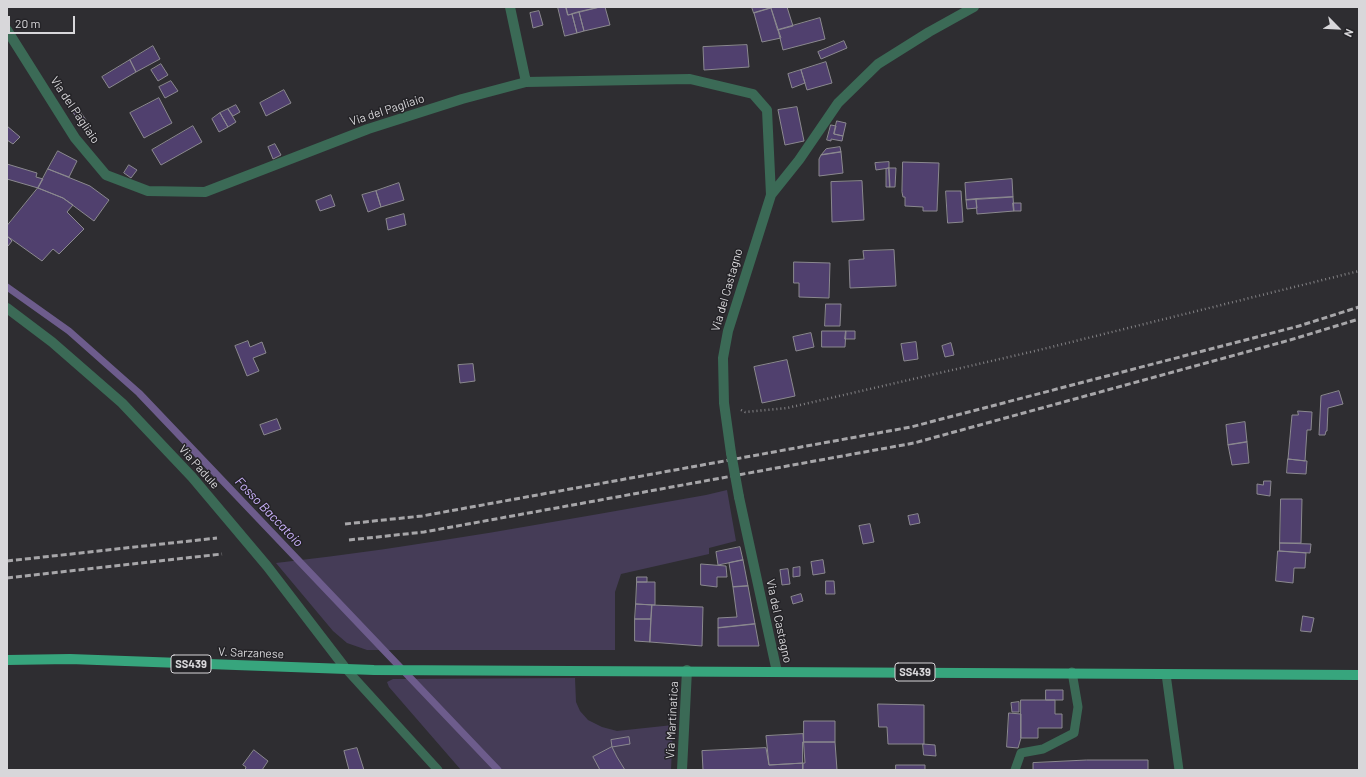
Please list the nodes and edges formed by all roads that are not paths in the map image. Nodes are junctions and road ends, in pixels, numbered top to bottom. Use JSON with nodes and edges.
{"nodes":[{"id":1,"x":510,"y":7,"type":"edge"},
{"id":2,"x":974,"y":7,"type":"edge"},
{"id":3,"x":7,"y":30,"type":"edge"},
{"id":4,"x":526,"y":82,"type":"junction"},
{"id":5,"x":771,"y":195,"type":"junction"},
{"id":6,"x":7,"y":308,"type":"edge"},
{"id":7,"x":7,"y":660,"type":"edge"},
{"id":8,"x":346,"y":669,"type":"junction"},
{"id":9,"x":687,"y":670,"type":"junction"},
{"id":10,"x":777,"y":672,"type":"junction"},
{"id":11,"x":1072,"y":672,"type":"junction"},
{"id":12,"x":1166,"y":674,"type":"junction"},
{"id":13,"x":1359,"y":675,"type":"edge"},
{"id":14,"x":438,"y":770,"type":"edge"},
{"id":15,"x":682,"y":770,"type":"edge"},
{"id":16,"x":1015,"y":770,"type":"edge"},
{"id":17,"x":1179,"y":770,"type":"edge"}],
"edges":[{"from":1,"to":4,"type":"street"},
{"from":2,"to":5,"type":"street","name":"Via del Castagno"},
{"from":3,"to":4,"type":"street","name":"Via del Pagliaio"},
{"from":4,"to":5,"type":"street","name":"Via del Pagliaio"},
{"from":5,"to":10,"type":"street","name":"Via del Castagno","bridge":true},
{"from":6,"to":8,"type":"street","name":"Via Padule"},
{"from":7,"to":8,"type":"main road","name":"V. Sarzanese","number":"SS439"},
{"from":8,"to":9,"type":"main road","name":"V. Sarzanese","number":"SS439"},
{"from":8,"to":14,"type":"lane"},
{"from":9,"to":10,"type":"main road","number":"SS439"},
{"from":9,"to":15,"type":"street","name":"Via Martinatica"},
{"from":10,"to":11,"type":"main road","number":"SS439"},
{"from":11,"to":12,"type":"main road","number":"SS439"},
{"from":11,"to":16,"type":"lane"},
{"from":12,"to":13,"type":"main road","number":"SS439"},
{"from":12,"to":17,"type":"lane"}]}
